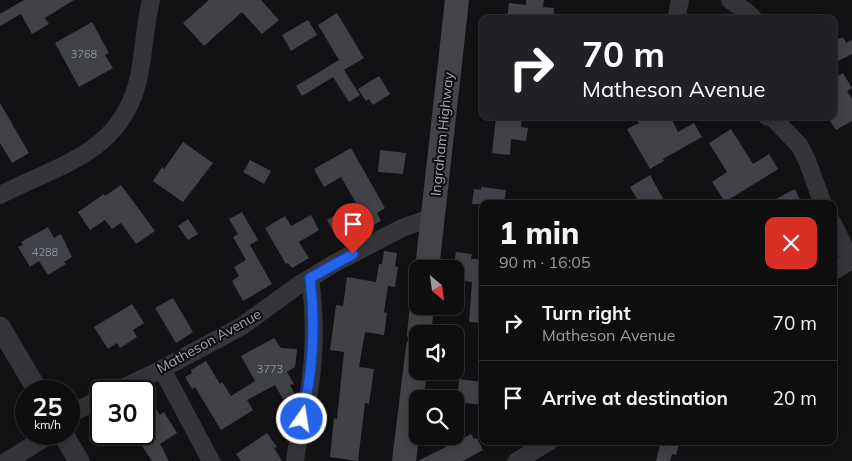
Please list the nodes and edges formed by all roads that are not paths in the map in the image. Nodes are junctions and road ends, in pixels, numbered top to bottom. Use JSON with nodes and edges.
{"nodes":[{"id":1,"x":151,"y":0,"type":"edge"},
{"id":2,"x":457,"y":0,"type":"edge"},
{"id":3,"x":680,"y":0,"type":"edge"},
{"id":4,"x":730,"y":0,"type":"edge"},
{"id":5,"x":677,"y":15,"type":"edge"},
{"id":6,"x":750,"y":15,"type":"edge"},
{"id":7,"x":774,"y":120,"type":"edge"},
{"id":8,"x":0,"y":195,"type":"edge"},
{"id":9,"x":821,"y":200,"type":"edge"},
{"id":10,"x":433,"y":217,"type":"junction"},
{"id":11,"x":837,"y":232,"type":"edge"},
{"id":12,"x":428,"y":260,"type":"edge"},
{"id":13,"x":851,"y":260,"type":"edge"},
{"id":14,"x":837,"y":269,"type":"edge"},
{"id":15,"x":310,"y":278,"type":"junction"},
{"id":16,"x":0,"y":327,"type":"edge"},
{"id":17,"x":162,"y":369,"type":"junction"},
{"id":18,"x":31,"y":380,"type":"edge"},
{"id":19,"x":139,"y":380,"type":"edge"},
{"id":20,"x":414,"y":380,"type":"edge"},
{"id":21,"x":33,"y":445,"type":"edge"},
{"id":22,"x":70,"y":445,"type":"edge"},
{"id":23,"x":543,"y":445,"type":"edge"},
{"id":24,"x":7,"y":461,"type":"edge"},
{"id":25,"x":79,"y":461,"type":"edge"},
{"id":26,"x":211,"y":461,"type":"edge"},
{"id":27,"x":295,"y":461,"type":"edge"},
{"id":28,"x":404,"y":461,"type":"edge"},
{"id":29,"x":517,"y":461,"type":"edge"}],
"edges":[{"from":1,"to":8,"type":"street"},
{"from":2,"to":10,"type":"main road","name":"Ingraham Highway"},
{"from":3,"to":5,"type":"street"},
{"from":4,"to":6,"type":"street"},
{"from":7,"to":9,"type":"street"},
{"from":10,"to":12,"type":"main road","name":"Ingraham Highway"},
{"from":10,"to":15,"type":"street","name":"Matheson Avenue"},
{"from":11,"to":13,"type":"street"},
{"from":13,"to":14,"type":"street"},
{"from":15,"to":17,"type":"street","name":"Matheson Avenue"},
{"from":15,"to":27,"type":"street"},
{"from":16,"to":18,"type":"street"},
{"from":17,"to":19,"type":"street","name":"Matheson Avenue"},
{"from":17,"to":26,"type":"street"},
{"from":20,"to":28,"type":"main road"},
{"from":21,"to":24,"type":"street"},
{"from":22,"to":25,"type":"street"},
{"from":23,"to":29,"type":"street"}]}
